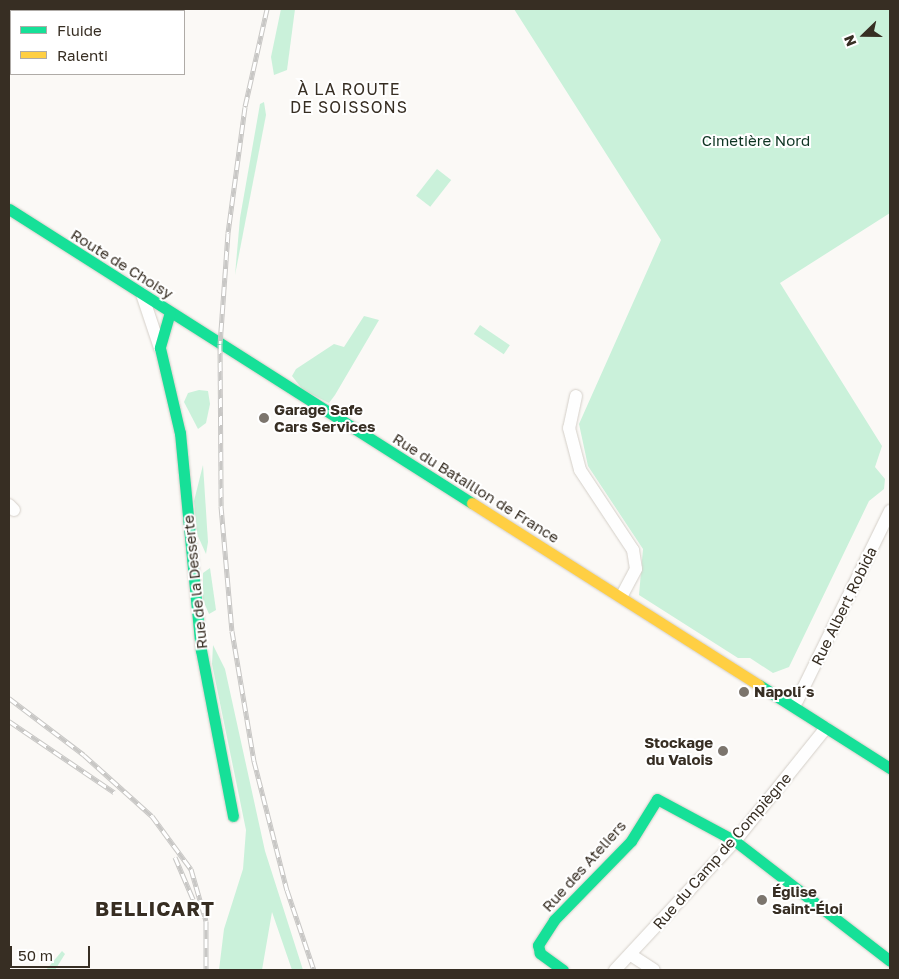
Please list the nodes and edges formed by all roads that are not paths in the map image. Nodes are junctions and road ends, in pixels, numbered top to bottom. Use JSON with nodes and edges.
{"nodes":[{"id":1,"x":9,"y":209,"type":"edge"},
{"id":2,"x":142,"y":294,"type":"junction"},
{"id":3,"x":170,"y":312,"type":"junction"},
{"id":4,"x":220,"y":344,"type":"joint"},
{"id":5,"x":160,"y":348,"type":"junction"},
{"id":6,"x":576,"y":402,"type":"dead end"},
{"id":7,"x":890,"y":511,"type":"edge"},
{"id":8,"x":622,"y":595,"type":"junction"},
{"id":9,"x":715,"y":658,"type":"junction"},
{"id":10,"x":797,"y":701,"type":"junction"},
{"id":11,"x":804,"y":714,"type":"junction"},
{"id":12,"x":826,"y":728,"type":"junction"},
{"id":13,"x":890,"y":768,"type":"edge"},
{"id":14,"x":233,"y":816,"type":"dead end"},
{"id":15,"x":735,"y":841,"type":"junction"},
{"id":16,"x":631,"y":955,"type":"junction"},
{"id":17,"x":890,"y":961,"type":"edge"},
{"id":18,"x":563,"y":970,"type":"edge"},
{"id":19,"x":615,"y":970,"type":"edge"},
{"id":20,"x":654,"y":970,"type":"edge"}],
"edges":[{"from":1,"to":2,"type":"street","name":"Route de Choisy"},
{"from":2,"to":3,"type":"street","name":"Route de Choisy"},
{"from":2,"to":5,"type":"street","name":"Rue de la Desserte"},
{"from":3,"to":4,"type":"street","name":"Route de Choisy"},
{"from":3,"to":5,"type":"street","name":"Rue de la Desserte"},
{"from":4,"to":8,"type":"street","name":"Rue du Bataillon de France"},
{"from":5,"to":14,"type":"street","name":"Rue de la Desserte"},
{"from":6,"to":8,"type":"street"},
{"from":7,"to":10,"type":"street","name":"Rue Albert Robida"},
{"from":8,"to":9,"type":"street","name":"Rue du Bataillon de France"},
{"from":9,"to":10,"type":"street","name":"Rue du Bataillon de France"},
{"from":9,"to":11,"type":"street","name":"Rue du Bataillon de France"},
{"from":10,"to":11,"type":"street","name":"Rue du Bataillon de France"},
{"from":11,"to":12,"type":"street","name":"Rue du Bataillon de France"},
{"from":12,"to":13,"type":"street","name":"Rue du Bataillon de France"},
{"from":12,"to":15,"type":"street","name":"Rue du Camp de Compiègne"},
{"from":15,"to":16,"type":"street","name":"Rue du Camp de Compiègne"},
{"from":15,"to":17,"type":"street","name":"Rue des Ateliers"},
{"from":15,"to":18,"type":"street","name":"Rue des Ateliers"},
{"from":16,"to":19,"type":"street","name":"Rue du Camp de Compiègne"},
{"from":16,"to":20,"type":"street"}]}
